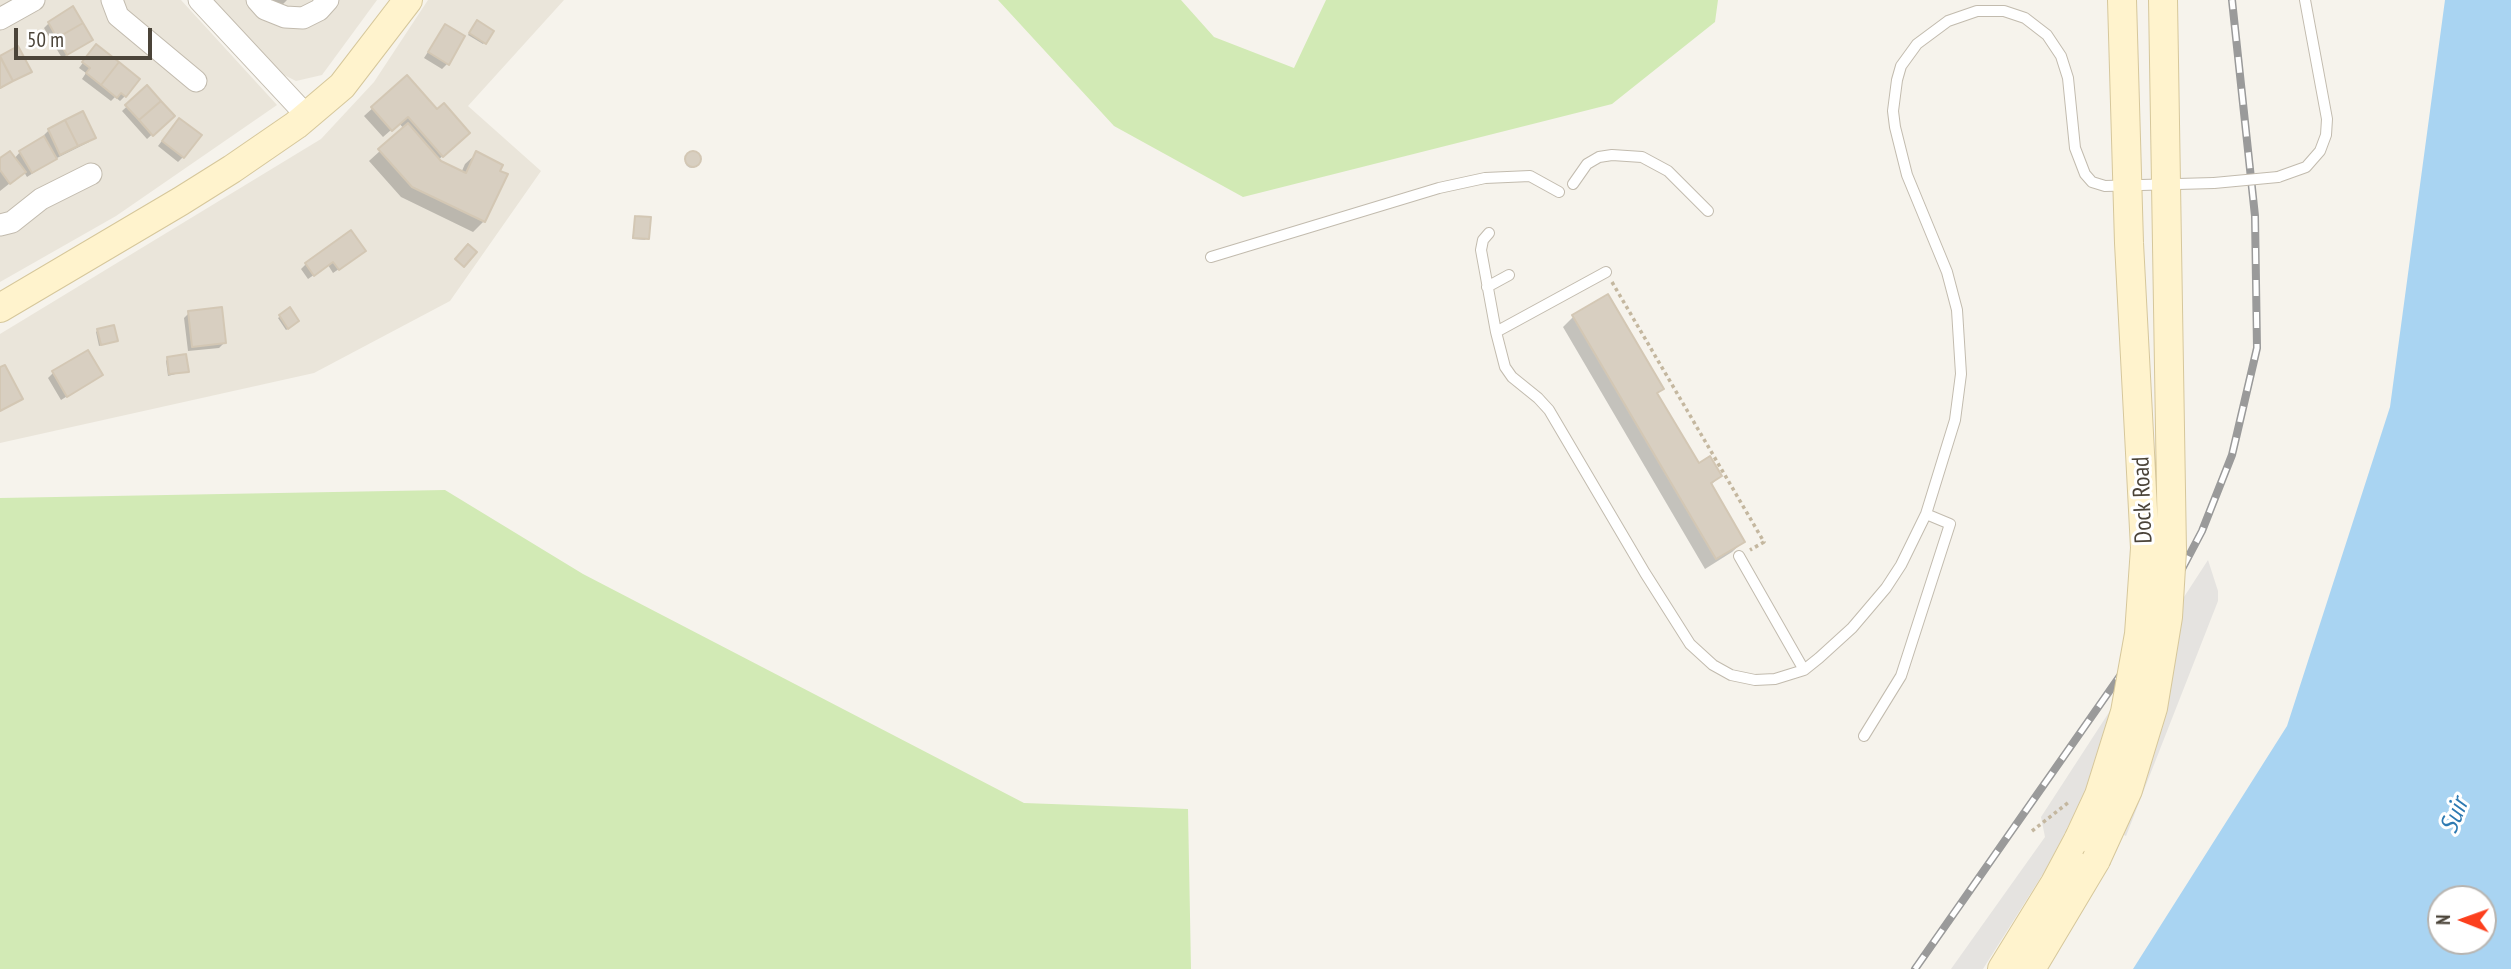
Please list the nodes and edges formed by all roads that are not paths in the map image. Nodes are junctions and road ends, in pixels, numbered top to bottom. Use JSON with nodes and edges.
{"nodes":[{"id":1,"x":34,"y":0,"type":"edge"},
{"id":2,"x":112,"y":0,"type":"edge"},
{"id":3,"x":199,"y":0,"type":"edge"},
{"id":4,"x":257,"y":0,"type":"edge"},
{"id":5,"x":328,"y":0,"type":"edge"},
{"id":6,"x":408,"y":0,"type":"edge"},
{"id":7,"x":2122,"y":0,"type":"edge"},
{"id":8,"x":2163,"y":0,"type":"edge"},
{"id":9,"x":2305,"y":0,"type":"edge"},
{"id":10,"x":0,"y":19,"type":"edge"},
{"id":11,"x":196,"y":81,"type":"dead end"},
{"id":12,"x":307,"y":116,"type":"junction"},
{"id":13,"x":91,"y":174,"type":"dead end"},
{"id":14,"x":2165,"y":183,"type":"junction"},
{"id":15,"x":1573,"y":184,"type":"dead end"},
{"id":16,"x":2129,"y":185,"type":"junction"},
{"id":17,"x":1559,"y":192,"type":"dead end"},
{"id":18,"x":1708,"y":211,"type":"dead end"},
{"id":19,"x":0,"y":225,"type":"edge"},
{"id":20,"x":1489,"y":233,"type":"dead end"},
{"id":21,"x":1211,"y":257,"type":"dead end"},
{"id":22,"x":1606,"y":272,"type":"road end"},
{"id":23,"x":1509,"y":275,"type":"dead end"},
{"id":24,"x":1488,"y":287,"type":"junction"},
{"id":25,"x":0,"y":307,"type":"edge"},
{"id":26,"x":1496,"y":332,"type":"junction"},
{"id":27,"x":1926,"y":514,"type":"junction"},
{"id":28,"x":2158,"y":550,"type":"junction"},
{"id":29,"x":1739,"y":556,"type":"road end"},
{"id":30,"x":1804,"y":670,"type":"junction"},
{"id":31,"x":1864,"y":736,"type":"dead end"},
{"id":32,"x":2001,"y":969,"type":"edge"},
{"id":33,"x":2031,"y":969,"type":"edge"}],
"edges":[{"from":1,"to":10,"type":"street"},
{"from":2,"to":11,"type":"street"},
{"from":3,"to":12,"type":"street"},
{"from":4,"to":5,"type":"street"},
{"from":6,"to":12,"type":"main road"},
{"from":7,"to":16,"type":"main road","name":"Dock Road"},
{"from":8,"to":14,"type":"main road","name":"Dock Road"},
{"from":9,"to":14,"type":"lane","bridge":true},
{"from":12,"to":25,"type":"main road"},
{"from":13,"to":19,"type":"street"},
{"from":14,"to":16,"type":"lane"},
{"from":14,"to":28,"type":"main road","name":"Dock Road"},
{"from":15,"to":18,"type":"lane"},
{"from":16,"to":27,"type":"lane"},
{"from":16,"to":28,"type":"main road","name":"Dock Road"},
{"from":17,"to":21,"type":"lane"},
{"from":20,"to":24,"type":"lane"},
{"from":22,"to":26,"type":"lane"},
{"from":23,"to":24,"type":"lane"},
{"from":24,"to":26,"type":"lane"},
{"from":26,"to":30,"type":"lane"},
{"from":27,"to":30,"type":"lane"},
{"from":27,"to":31,"type":"lane"},
{"from":28,"to":32,"type":"main road","name":"Dock Road","bridge":true},
{"from":28,"to":33,"type":"main road","name":"Dock Road","bridge":true},
{"from":29,"to":30,"type":"lane"}]}
